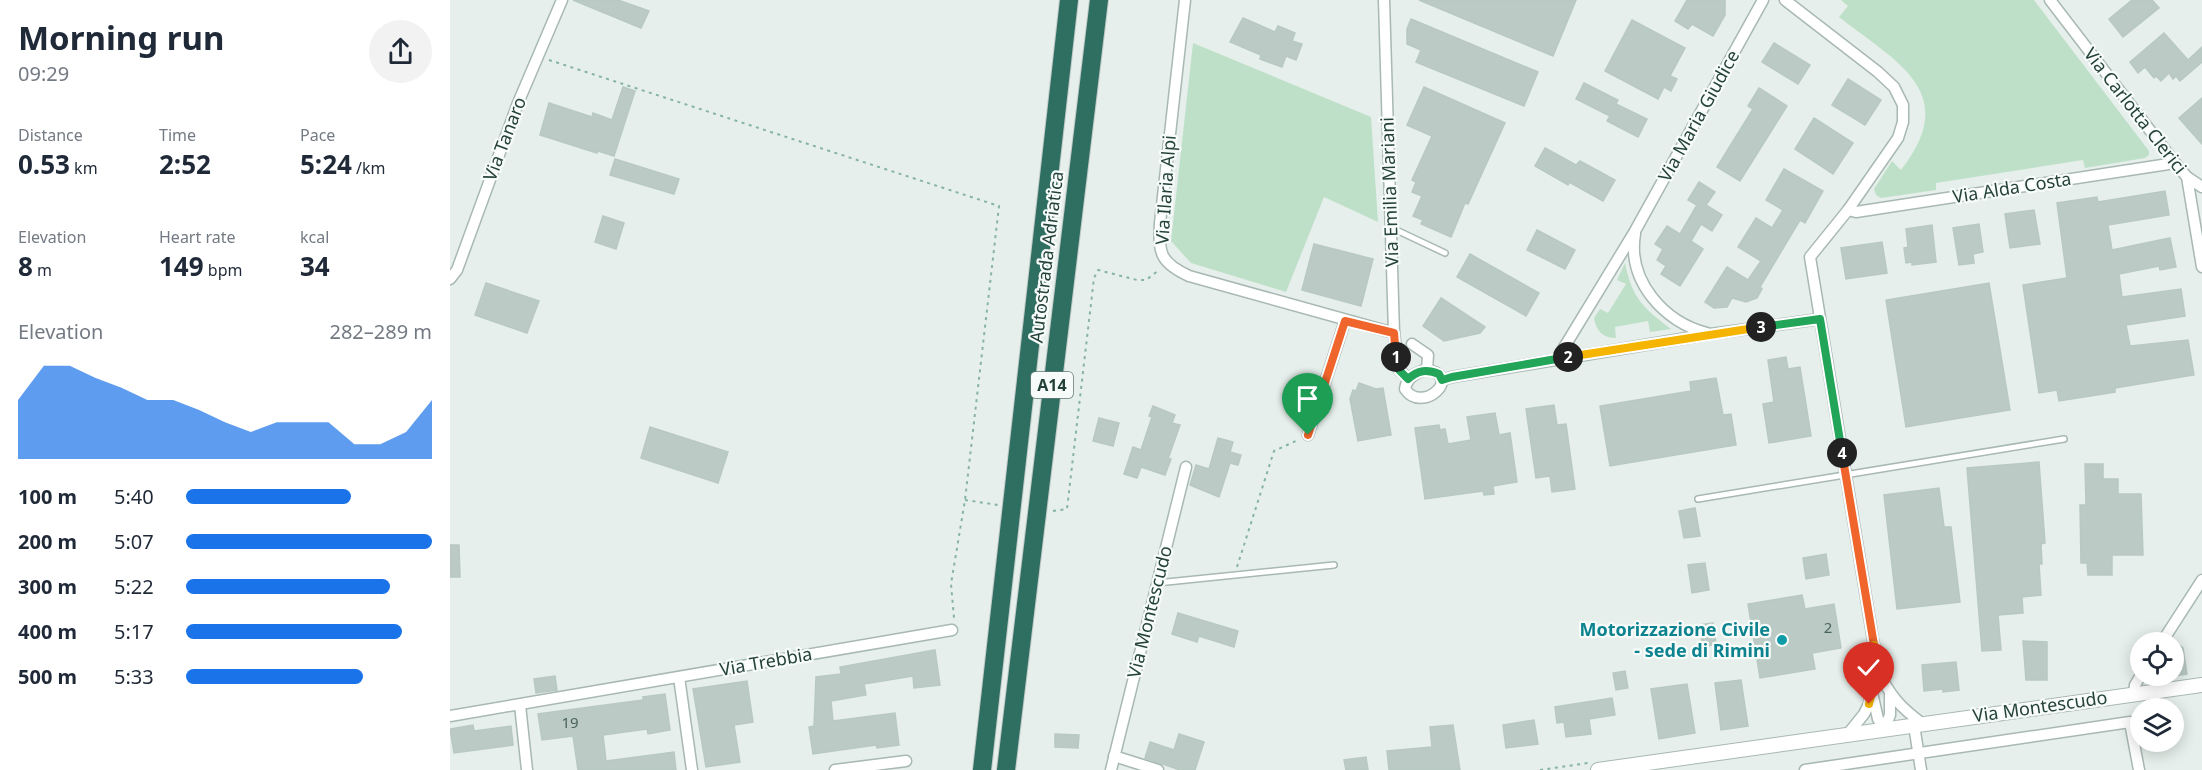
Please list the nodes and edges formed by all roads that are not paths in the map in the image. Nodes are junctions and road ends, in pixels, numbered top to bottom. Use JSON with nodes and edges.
{"nodes":[{"id":1,"x":562,"y":0,"type":"edge"},
{"id":2,"x":1069,"y":0,"type":"edge"},
{"id":3,"x":1099,"y":0,"type":"edge"},
{"id":4,"x":1185,"y":0,"type":"edge"},
{"id":5,"x":1384,"y":0,"type":"edge"},
{"id":6,"x":1763,"y":0,"type":"edge"},
{"id":7,"x":1785,"y":0,"type":"edge"},
{"id":8,"x":2050,"y":0,"type":"edge"},
{"id":9,"x":2175,"y":163,"type":"junction"},
{"id":10,"x":2187,"y":177,"type":"junction"},
{"id":11,"x":2202,"y":187,"type":"edge"},
{"id":12,"x":1848,"y":210,"type":"junction"},
{"id":13,"x":1392,"y":228,"type":"junction"},
{"id":14,"x":1635,"y":231,"type":"junction"},
{"id":15,"x":1444,"y":252,"type":"dead end"},
{"id":16,"x":2202,"y":267,"type":"edge"},
{"id":17,"x":450,"y":279,"type":"edge"},
{"id":18,"x":1820,"y":319,"type":"junction"},
{"id":19,"x":1345,"y":321,"type":"junction"},
{"id":20,"x":1394,"y":333,"type":"junction"},
{"id":21,"x":1711,"y":334,"type":"junction"},
{"id":22,"x":1412,"y":344,"type":"dead end"},
{"id":23,"x":1557,"y":359,"type":"junction"},
{"id":24,"x":1427,"y":370,"type":"junction"},
{"id":25,"x":1408,"y":379,"type":"junction"},
{"id":26,"x":1442,"y":380,"type":"junction"},
{"id":27,"x":1308,"y":435,"type":"road end"},
{"id":28,"x":2064,"y":439,"type":"dead end"},
{"id":29,"x":1186,"y":467,"type":"dead end"},
{"id":30,"x":1846,"y":474,"type":"junction"},
{"id":31,"x":1698,"y":499,"type":"dead end"},
{"id":32,"x":1334,"y":565,"type":"dead end"},
{"id":33,"x":2202,"y":580,"type":"edge"},
{"id":34,"x":1157,"y":583,"type":"junction"},
{"id":35,"x":952,"y":630,"type":"road end"},
{"id":36,"x":2168,"y":632,"type":"edge"},
{"id":37,"x":1878,"y":670,"type":"junction"},
{"id":38,"x":679,"y":677,"type":"junction"},
{"id":39,"x":2202,"y":685,"type":"edge"},
{"id":40,"x":2135,"y":686,"type":"edge"},
{"id":41,"x":1872,"y":693,"type":"junction"},
{"id":42,"x":1890,"y":693,"type":"junction"},
{"id":43,"x":2134,"y":694,"type":"junction"},
{"id":44,"x":520,"y":705,"type":"junction"},
{"id":45,"x":450,"y":716,"type":"edge"},
{"id":46,"x":1918,"y":725,"type":"junction"},
{"id":47,"x":1884,"y":729,"type":"junction"},
{"id":48,"x":1846,"y":735,"type":"junction"},
{"id":49,"x":1918,"y":753,"type":"junction"},
{"id":50,"x":1114,"y":756,"type":"junction"},
{"id":51,"x":906,"y":761,"type":"dead end"},
{"id":52,"x":528,"y":770,"type":"edge"},
{"id":53,"x":692,"y":770,"type":"edge"},
{"id":54,"x":835,"y":770,"type":"edge"},
{"id":55,"x":982,"y":770,"type":"edge"},
{"id":56,"x":1006,"y":770,"type":"edge"},
{"id":57,"x":1110,"y":770,"type":"edge"},
{"id":58,"x":1158,"y":770,"type":"edge"},
{"id":59,"x":1598,"y":770,"type":"edge"},
{"id":60,"x":1805,"y":770,"type":"edge"},
{"id":61,"x":1921,"y":770,"type":"edge"},
{"id":62,"x":2139,"y":770,"type":"edge"}],
"edges":[{"from":1,"to":17,"type":"street","name":"Via Tanaro"},
{"from":2,"to":55,"type":"highway","name":"Autostrada Adriatica","number":"A14"},
{"from":3,"to":56,"type":"highway","name":"Autostrada Adriatica","number":"A14"},
{"from":4,"to":19,"type":"street","name":"Via Ilaria Alpi"},
{"from":5,"to":13,"type":"street","name":"Via Emilia Mariani"},
{"from":6,"to":14,"type":"street","name":"Via Maria Giudice"},
{"from":7,"to":12,"type":"street"},
{"from":8,"to":9,"type":"street","name":"Via Carlotta Clerici"},
{"from":9,"to":10,"type":"street","name":"Via Carlotta Clerici"},
{"from":9,"to":12,"type":"street","name":"Via Alda Costa"},
{"from":10,"to":11,"type":"street"},
{"from":10,"to":16,"type":"street","name":"Via Carlotta Clerici"},
{"from":12,"to":18,"type":"street"},
{"from":13,"to":15,"type":"lane"},
{"from":13,"to":20,"type":"street","name":"Via Emilia Mariani"},
{"from":14,"to":21,"type":"street","name":"Via Maria Giudice"},
{"from":14,"to":23,"type":"street","name":"Via Maria Giudice"},
{"from":18,"to":21,"type":"street"},
{"from":18,"to":30,"type":"street"},
{"from":19,"to":20,"type":"street","name":"Via Ilaria Alpi"},
{"from":19,"to":27,"type":"street"},
{"from":20,"to":25,"type":"street","name":"Via Emilia Mariani"},
{"from":21,"to":23,"type":"street"},
{"from":22,"to":24,"type":"street"},
{"from":23,"to":26,"type":"street"},
{"from":24,"to":25,"type":"street"},
{"from":24,"to":26,"type":"street"},
{"from":25,"to":26,"type":"street"},
{"from":28,"to":30,"type":"lane"},
{"from":29,"to":34,"type":"street","name":"Via Montescudo"},
{"from":30,"to":31,"type":"lane"},
{"from":30,"to":37,"type":"street"},
{"from":32,"to":34,"type":"lane"},
{"from":33,"to":36,"type":"street"},
{"from":34,"to":50,"type":"street","name":"Via Montescudo"},
{"from":35,"to":38,"type":"street","name":"Via Trebbia"},
{"from":37,"to":41,"type":"street"},
{"from":37,"to":42,"type":"street"},
{"from":38,"to":44,"type":"street","name":"Via Trebbia"},
{"from":38,"to":53,"type":"street"},
{"from":39,"to":43,"type":"street","name":"Via Montescudo"},
{"from":40,"to":43,"type":"street"},
{"from":41,"to":47,"type":"street"},
{"from":41,"to":48,"type":"street"},
{"from":42,"to":46,"type":"street"},
{"from":42,"to":47,"type":"street"},
{"from":43,"to":46,"type":"street","name":"Via Montescudo"},
{"from":44,"to":45,"type":"street","name":"Via Trebbia"},
{"from":44,"to":52,"type":"street"},
{"from":46,"to":47,"type":"street","name":"Via Montescudo"},
{"from":46,"to":49,"type":"street"},
{"from":47,"to":48,"type":"street","name":"Via Montescudo"},
{"from":48,"to":59,"type":"street","name":"Via Montescudo"},
{"from":49,"to":60,"type":"street","name":"Via Montescudo"},
{"from":49,"to":61,"type":"street"},
{"from":49,"to":62,"type":"street","name":"Via Montescudo"},
{"from":50,"to":57,"type":"street","name":"Via Montescudo"},
{"from":50,"to":58,"type":"street"},
{"from":51,"to":54,"type":"street"}]}
